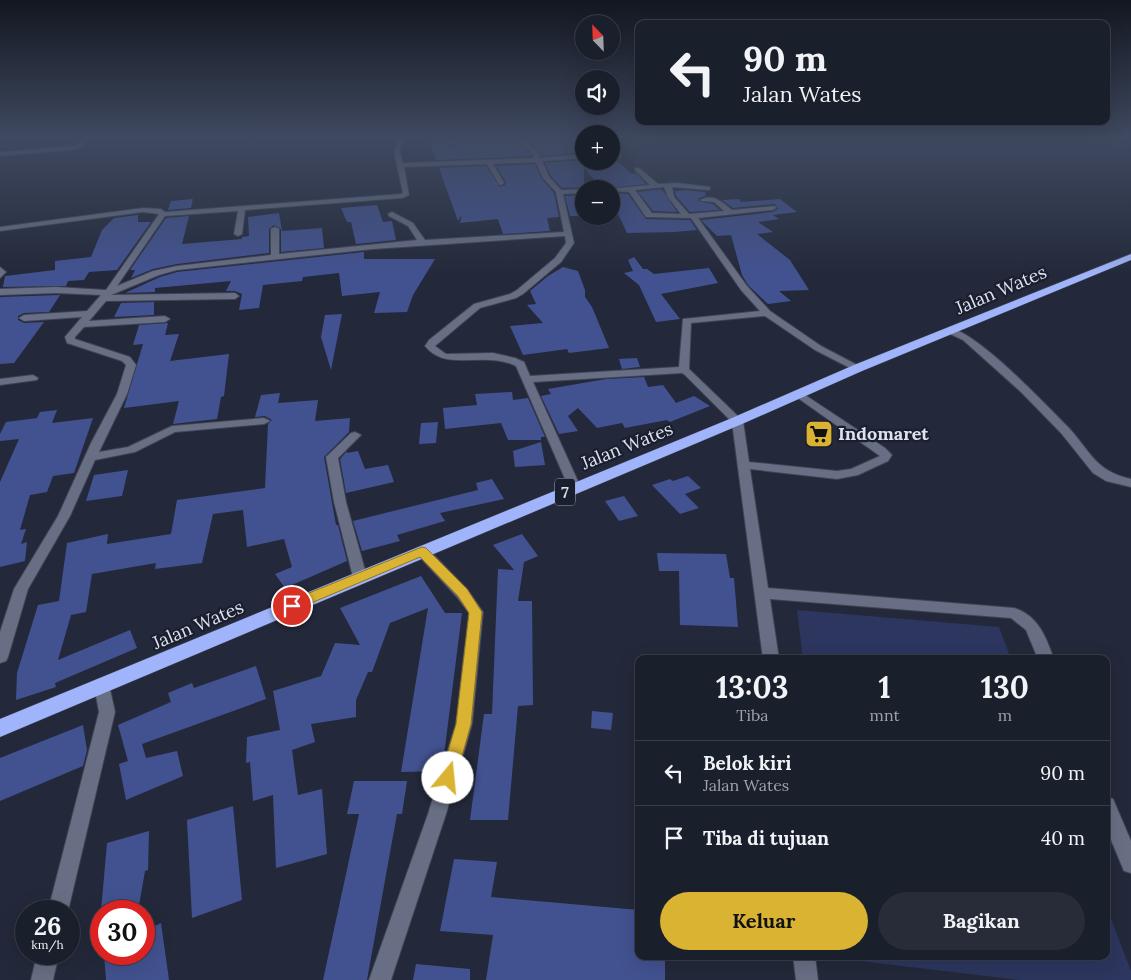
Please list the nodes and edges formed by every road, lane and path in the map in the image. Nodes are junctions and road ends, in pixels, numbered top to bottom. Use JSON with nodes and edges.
{"nodes":[{"id":1,"x":405,"y":184,"type":"edge"},
{"id":2,"x":551,"y":184,"type":"edge"},
{"id":3,"x":653,"y":184,"type":"edge"},
{"id":4,"x":666,"y":185,"type":"junction"},
{"id":5,"x":656,"y":186,"type":"junction"},
{"id":6,"x":708,"y":188,"type":"dead end"},
{"id":7,"x":620,"y":189,"type":"edge"},
{"id":8,"x":626,"y":189,"type":"junction"},
{"id":9,"x":575,"y":191,"type":"edge"},
{"id":10,"x":559,"y":192,"type":"junction"},
{"id":11,"x":704,"y":200,"type":"dead end"},
{"id":12,"x":242,"y":208,"type":"junction"},
{"id":13,"x":772,"y":208,"type":"dead end"},
{"id":14,"x":730,"y":212,"type":"junction"},
{"id":15,"x":163,"y":214,"type":"junction"},
{"id":16,"x":392,"y":214,"type":"dead end"},
{"id":17,"x":690,"y":216,"type":"junction"},
{"id":18,"x":0,"y":229,"type":"edge"},
{"id":19,"x":275,"y":229,"type":"dead end"},
{"id":20,"x":238,"y":234,"type":"dead end"},
{"id":21,"x":569,"y":234,"type":"junction"},
{"id":22,"x":422,"y":242,"type":"junction"},
{"id":23,"x":275,"y":256,"type":"junction"},
{"id":24,"x":1131,"y":257,"type":"edge"},
{"id":25,"x":0,"y":270,"type":"edge"},
{"id":26,"x":0,"y":275,"type":"edge"},
{"id":27,"x":0,"y":292,"type":"edge"},
{"id":28,"x":106,"y":296,"type":"junction"},
{"id":29,"x":235,"y":296,"type":"dead end"},
{"id":30,"x":767,"y":313,"type":"junction"},
{"id":31,"x":90,"y":314,"type":"junction"},
{"id":32,"x":24,"y":318,"type":"dead end"},
{"id":33,"x":165,"y":320,"type":"dead end"},
{"id":34,"x":82,"y":324,"type":"junction"},
{"id":35,"x":952,"y":331,"type":"junction"},
{"id":36,"x":858,"y":368,"type":"junction"},
{"id":37,"x":684,"y":370,"type":"junction"},
{"id":38,"x":33,"y":378,"type":"dead end"},
{"id":39,"x":527,"y":379,"type":"junction"},
{"id":40,"x":0,"y":382,"type":"edge"},
{"id":41,"x":799,"y":394,"type":"junction"},
{"id":42,"x":264,"y":421,"type":"dead end"},
{"id":43,"x":737,"y":421,"type":"junction"},
{"id":44,"x":355,"y":435,"type":"dead end"},
{"id":45,"x":92,"y":456,"type":"junction"},
{"id":46,"x":743,"y":465,"type":"junction"},
{"id":47,"x":1131,"y":483,"type":"edge"},
{"id":48,"x":574,"y":488,"type":"junction"},
{"id":49,"x":422,"y":551,"type":"junction"},
{"id":50,"x":360,"y":577,"type":"junction"},
{"id":51,"x":761,"y":593,"type":"junction"},
{"id":52,"x":770,"y":655,"type":"edge"},
{"id":53,"x":1044,"y":655,"type":"edge"},
{"id":54,"x":0,"y":657,"type":"edge"},
{"id":55,"x":102,"y":686,"type":"junction"},
{"id":56,"x":0,"y":728,"type":"edge"},
{"id":57,"x":1110,"y":814,"type":"edge"},
{"id":58,"x":1131,"y":864,"type":"edge"},
{"id":59,"x":61,"y":900,"type":"edge"},
{"id":60,"x":804,"y":960,"type":"edge"},
{"id":61,"x":45,"y":965,"type":"edge"},
{"id":62,"x":42,"y":980,"type":"edge"},
{"id":63,"x":380,"y":980,"type":"edge"},
{"id":64,"x":807,"y":980,"type":"edge"}],
"edges":[{"from":1,"to":12,"type":"street"},
{"from":2,"to":10,"type":"street"},
{"from":3,"to":5,"type":"street"},
{"from":4,"to":5,"type":"street"},
{"from":4,"to":6,"type":"street"},
{"from":4,"to":17,"type":"street"},
{"from":5,"to":8,"type":"street"},
{"from":7,"to":8,"type":"street"},
{"from":8,"to":17,"type":"street"},
{"from":9,"to":10,"type":"street"},
{"from":10,"to":21,"type":"street"},
{"from":11,"to":14,"type":"street"},
{"from":12,"to":15,"type":"street"},
{"from":12,"to":20,"type":"street"},
{"from":13,"to":14,"type":"street"},
{"from":14,"to":17,"type":"street"},
{"from":15,"to":18,"type":"street"},
{"from":15,"to":28,"type":"street"},
{"from":16,"to":22,"type":"street"},
{"from":17,"to":30,"type":"street"},
{"from":19,"to":23,"type":"street"},
{"from":21,"to":22,"type":"street"},
{"from":21,"to":39,"type":"street"},
{"from":22,"to":23,"type":"street"},
{"from":23,"to":28,"type":"street"},
{"from":24,"to":35,"type":"highway","name":"Jalan Wates","number":"7"},
{"from":25,"to":26,"type":"street"},
{"from":27,"to":28,"type":"street"},
{"from":28,"to":29,"type":"street"},
{"from":28,"to":31,"type":"street"},
{"from":30,"to":36,"type":"street"},
{"from":30,"to":37,"type":"street"},
{"from":31,"to":32,"type":"street"},
{"from":31,"to":34,"type":"street"},
{"from":33,"to":34,"type":"street"},
{"from":34,"to":45,"type":"street"},
{"from":35,"to":36,"type":"highway","name":"Jalan Wates","number":"7"},
{"from":35,"to":47,"type":"street"},
{"from":36,"to":41,"type":"highway","name":"Jalan Wates","number":"7"},
{"from":37,"to":39,"type":"street"},
{"from":37,"to":43,"type":"street"},
{"from":38,"to":40,"type":"street"},
{"from":39,"to":48,"type":"street"},
{"from":41,"to":43,"type":"highway","name":"Jalan Wates","number":"7"},
{"from":41,"to":46,"type":"street"},
{"from":42,"to":45,"type":"street"},
{"from":43,"to":46,"type":"street"},
{"from":43,"to":48,"type":"highway","name":"Jalan Wates","number":"7"},
{"from":44,"to":50,"type":"street"},
{"from":45,"to":54,"type":"street"},
{"from":46,"to":51,"type":"street"},
{"from":48,"to":49,"type":"highway","name":"Jalan Wates","number":"7"},
{"from":49,"to":50,"type":"highway","name":"Jalan Wates","number":"7"},
{"from":49,"to":63,"type":"street"},
{"from":50,"to":55,"type":"highway","name":"Jalan Wates","number":"7"},
{"from":51,"to":52,"type":"street"},
{"from":51,"to":53,"type":"street"},
{"from":55,"to":56,"type":"highway","name":"Jalan Wates","number":"7"},
{"from":55,"to":59,"type":"street"},
{"from":57,"to":58,"type":"street"},
{"from":60,"to":64,"type":"street"},
{"from":61,"to":62,"type":"street"}]}
